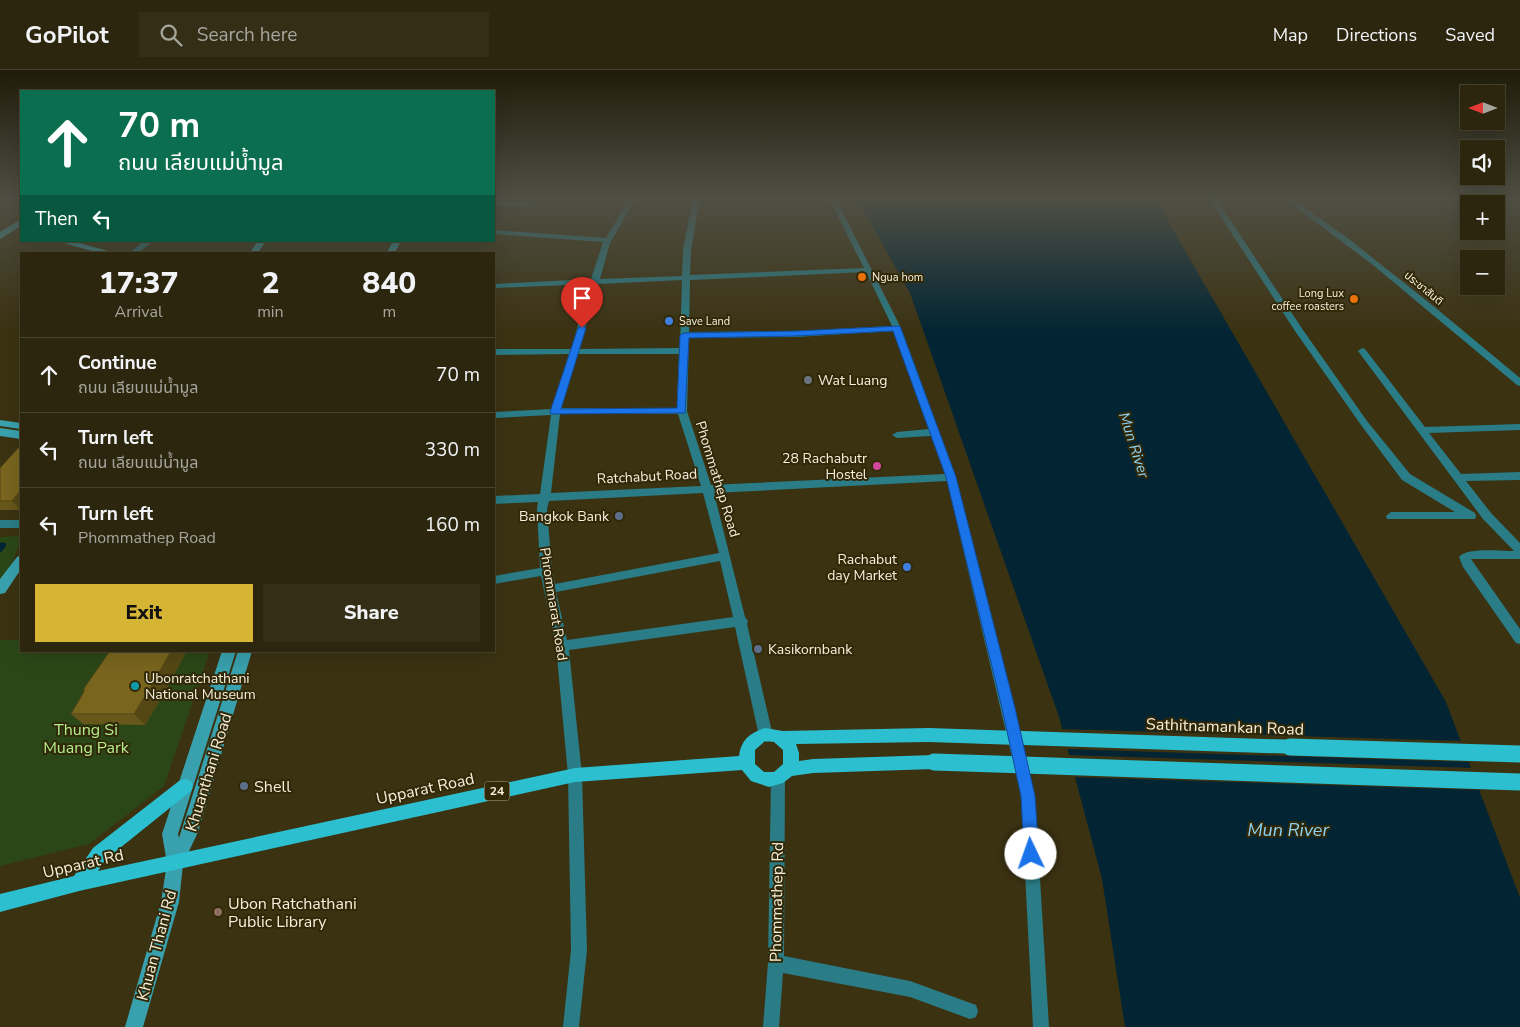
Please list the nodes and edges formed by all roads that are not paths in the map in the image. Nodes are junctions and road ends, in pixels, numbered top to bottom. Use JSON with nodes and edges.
{"nodes":[{"id":1,"x":148,"y":242,"type":"edge"},
{"id":2,"x":607,"y":242,"type":"edge"},
{"id":3,"x":689,"y":242,"type":"edge"},
{"id":4,"x":854,"y":242,"type":"edge"},
{"id":5,"x":1240,"y":242,"type":"edge"},
{"id":6,"x":1349,"y":242,"type":"edge"},
{"id":7,"x":80,"y":243,"type":"edge"},
{"id":8,"x":108,"y":252,"type":"edge"},
{"id":9,"x":135,"y":252,"type":"edge"},
{"id":10,"x":869,"y":270,"type":"junction"},
{"id":11,"x":686,"y":279,"type":"junction"},
{"id":12,"x":596,"y":282,"type":"junction"},
{"id":13,"x":495,"y":286,"type":"edge"},
{"id":14,"x":897,"y":328,"type":"junction"},
{"id":15,"x":684,"y":335,"type":"junction"},
{"id":16,"x":1362,"y":350,"type":"dead end"},
{"id":17,"x":495,"y":352,"type":"edge"},
{"id":18,"x":683,"y":352,"type":"junction"},
{"id":19,"x":574,"y":353,"type":"junction"},
{"id":20,"x":1520,"y":383,"type":"edge"},
{"id":21,"x":682,"y":411,"type":"junction"},
{"id":22,"x":555,"y":412,"type":"junction"},
{"id":23,"x":495,"y":415,"type":"edge"},
{"id":24,"x":0,"y":423,"type":"edge"},
{"id":25,"x":20,"y":426,"type":"edge"},
{"id":26,"x":1520,"y":427,"type":"edge"},
{"id":27,"x":1421,"y":430,"type":"junction"},
{"id":28,"x":0,"y":432,"type":"edge"},
{"id":29,"x":935,"y":432,"type":"junction"},
{"id":30,"x":20,"y":435,"type":"edge"},
{"id":31,"x":897,"y":435,"type":"dead end"},
{"id":32,"x":1520,"y":476,"type":"edge"},
{"id":33,"x":951,"y":477,"type":"junction"},
{"id":34,"x":1458,"y":478,"type":"junction"},
{"id":35,"x":708,"y":488,"type":"junction"},
{"id":36,"x":545,"y":497,"type":"junction"},
{"id":37,"x":495,"y":500,"type":"edge"},
{"id":38,"x":1391,"y":516,"type":"dead end"},
{"id":39,"x":1470,"y":516,"type":"junction"},
{"id":40,"x":1487,"y":516,"type":"junction"},
{"id":41,"x":0,"y":524,"type":"edge"},
{"id":42,"x":20,"y":524,"type":"edge"},
{"id":43,"x":1520,"y":550,"type":"edge"},
{"id":44,"x":1520,"y":555,"type":"edge"},
{"id":45,"x":725,"y":556,"type":"junction"},
{"id":46,"x":20,"y":561,"type":"edge"},
{"id":47,"x":546,"y":571,"type":"junction"},
{"id":48,"x":495,"y":580,"type":"edge"},
{"id":49,"x":0,"y":589,"type":"edge"},
{"id":50,"x":550,"y":589,"type":"junction"},
{"id":51,"x":742,"y":621,"type":"junction"},
{"id":52,"x":1520,"y":639,"type":"edge"},
{"id":53,"x":562,"y":646,"type":"junction"},
{"id":54,"x":229,"y":652,"type":"edge"},
{"id":55,"x":245,"y":652,"type":"edge"},
{"id":56,"x":773,"y":737,"type":"junction"},
{"id":57,"x":1520,"y":754,"type":"edge"},
{"id":58,"x":746,"y":763,"type":"junction"},
{"id":59,"x":783,"y":774,"type":"junction"},
{"id":60,"x":575,"y":775,"type":"junction"},
{"id":61,"x":1520,"y":782,"type":"edge"},
{"id":62,"x":185,"y":786,"type":"junction"},
{"id":63,"x":175,"y":863,"type":"junction"},
{"id":64,"x":79,"y":883,"type":"junction"},
{"id":65,"x":0,"y":903,"type":"edge"},
{"id":66,"x":776,"y":964,"type":"junction"},
{"id":67,"x":970,"y":1011,"type":"dead end"},
{"id":68,"x":134,"y":1027,"type":"edge"},
{"id":69,"x":571,"y":1027,"type":"edge"},
{"id":70,"x":771,"y":1027,"type":"edge"},
{"id":71,"x":1041,"y":1027,"type":"edge"}],
"edges":[{"from":1,"to":9,"type":"street"},
{"from":2,"to":12,"type":"street","name":"Phrommarat Road"},
{"from":3,"to":11,"type":"street","name":"Phommathep Road"},
{"from":4,"to":10,"type":"street"},
{"from":5,"to":39,"type":"street"},
{"from":6,"to":20,"type":"street","name":"ประชาสันติ"},
{"from":7,"to":8,"type":"street"},
{"from":10,"to":11,"type":"street"},
{"from":10,"to":14,"type":"street"},
{"from":11,"to":12,"type":"street"},
{"from":11,"to":15,"type":"street","name":"Phommathep Road"},
{"from":12,"to":13,"type":"street"},
{"from":12,"to":19,"type":"street","name":"Phrommarat Road"},
{"from":14,"to":15,"type":"street"},
{"from":14,"to":29,"type":"street"},
{"from":15,"to":18,"type":"street","name":"Phommathep Road"},
{"from":16,"to":27,"type":"street"},
{"from":17,"to":19,"type":"street"},
{"from":18,"to":19,"type":"street"},
{"from":18,"to":21,"type":"street","name":"Phommathep Road"},
{"from":19,"to":22,"type":"street","name":"Phrommarat Road"},
{"from":21,"to":22,"type":"street"},
{"from":21,"to":35,"type":"street","name":"Phommathep Road"},
{"from":22,"to":23,"type":"street"},
{"from":22,"to":36,"type":"street","name":"Phrommarat Road"},
{"from":24,"to":25,"type":"street"},
{"from":26,"to":27,"type":"street"},
{"from":27,"to":34,"type":"street"},
{"from":28,"to":30,"type":"street"},
{"from":29,"to":31,"type":"street"},
{"from":29,"to":33,"type":"street"},
{"from":32,"to":34,"type":"street"},
{"from":33,"to":35,"type":"street","name":"Ratchabut Road"},
{"from":33,"to":71,"type":"street"},
{"from":34,"to":40,"type":"street"},
{"from":35,"to":36,"type":"street","name":"Ratchabut Road"},
{"from":35,"to":45,"type":"street","name":"Phommathep Road"},
{"from":36,"to":37,"type":"street","name":"Ratchabut Road"},
{"from":36,"to":47,"type":"street","name":"Phrommarat Road"},
{"from":38,"to":39,"type":"street"},
{"from":39,"to":40,"type":"street"},
{"from":40,"to":43,"type":"street"},
{"from":41,"to":42,"type":"street"},
{"from":44,"to":52,"type":"street"},
{"from":45,"to":50,"type":"street"},
{"from":45,"to":51,"type":"street","name":"Phommathep Road"},
{"from":46,"to":49,"type":"street"},
{"from":47,"to":48,"type":"street"},
{"from":47,"to":50,"type":"street","name":"Phrommarat Road"},
{"from":50,"to":53,"type":"street","name":"Phrommarat Road"},
{"from":51,"to":53,"type":"street"},
{"from":51,"to":56,"type":"street","name":"Phommathep Road"},
{"from":53,"to":60,"type":"street","name":"Phrommarat Road"},
{"from":54,"to":62,"type":"street"},
{"from":55,"to":63,"type":"street","name":"Khuanthani Road"},
{"from":56,"to":57,"type":"main road","name":"Sathitnamankan Road","bridge":true},
{"from":56,"to":58,"type":"main road"},
{"from":56,"to":59,"type":"main road"},
{"from":58,"to":59,"type":"main road"},
{"from":58,"to":60,"type":"main road","name":"Upparat Road","number":"24"},
{"from":59,"to":61,"type":"main road","bridge":true},
{"from":59,"to":66,"type":"street","name":"Phommathep Rd"},
{"from":60,"to":63,"type":"main road","name":"Upparat Road","number":"24"},
{"from":60,"to":69,"type":"street","name":"Phrommarat Road"},
{"from":62,"to":63,"type":"street"},
{"from":62,"to":64,"type":"main road"},
{"from":63,"to":64,"type":"main road","name":"Upparat Rd","number":"24"},
{"from":63,"to":68,"type":"street","name":"Khuan Thani Rd"},
{"from":64,"to":65,"type":"main road","name":"Upparat Rd","number":"24"},
{"from":66,"to":67,"type":"street"},
{"from":66,"to":70,"type":"street","name":"Phommathep Rd"}]}
